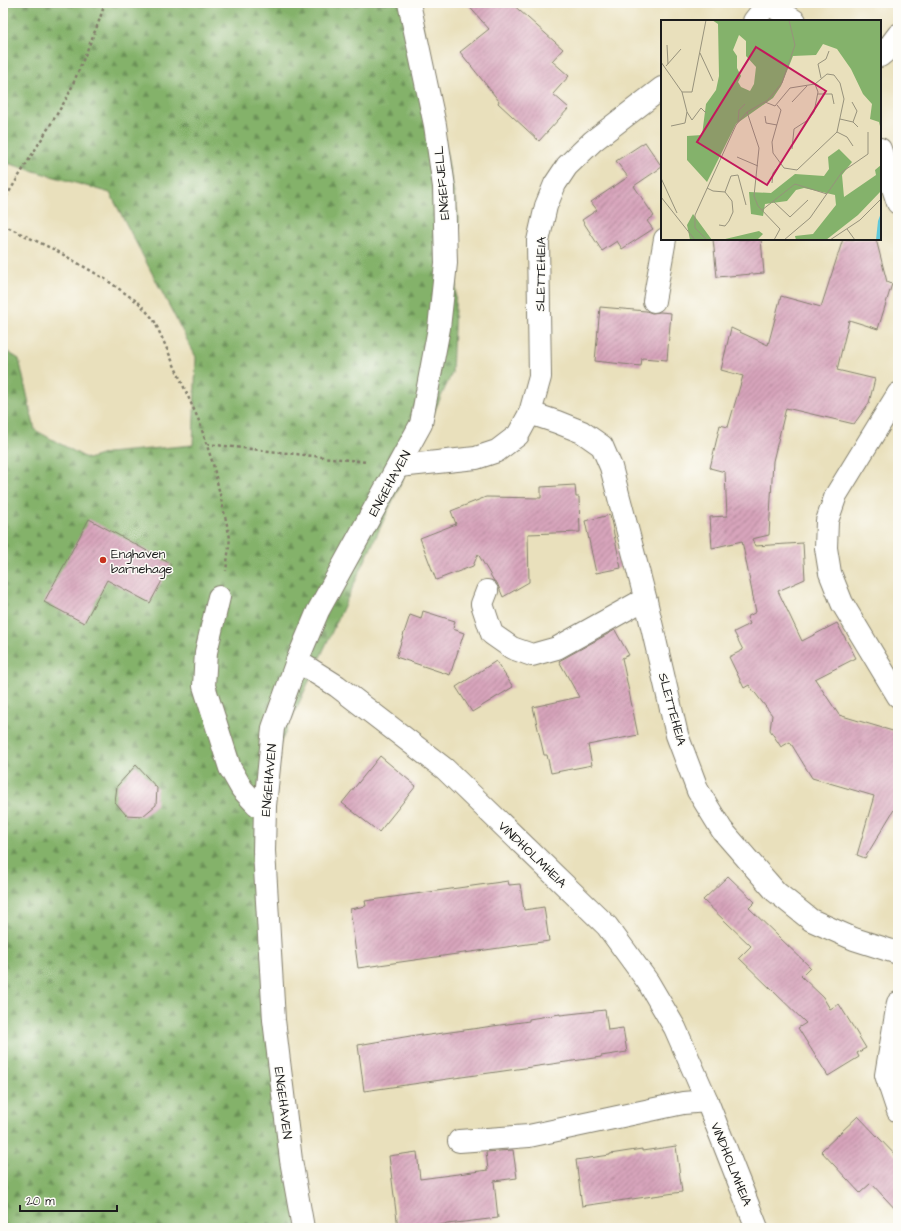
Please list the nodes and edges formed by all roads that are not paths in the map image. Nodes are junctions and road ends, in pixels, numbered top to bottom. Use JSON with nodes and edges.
{"nodes":[{"id":1,"x":409,"y":3,"type":"edge"},
{"id":2,"x":768,"y":3,"type":"edge"},
{"id":3,"x":755,"y":20,"type":"edge"},
{"id":4,"x":794,"y":20,"type":"edge"},
{"id":5,"x":898,"y":35,"type":"edge"},
{"id":6,"x":881,"y":55,"type":"edge"},
{"id":7,"x":661,"y":89,"type":"edge"},
{"id":8,"x":881,"y":152,"type":"edge"},
{"id":9,"x":898,"y":203,"type":"edge"},
{"id":10,"x":665,"y":240,"type":"edge"},
{"id":11,"x":654,"y":301,"type":"dead end"},
{"id":12,"x":432,"y":365,"type":"joint"},
{"id":13,"x":898,"y":394,"type":"edge"},
{"id":14,"x":530,"y":413,"type":"junction"},
{"id":15,"x":399,"y":466,"type":"junction"},
{"id":16,"x":487,"y":591,"type":"dead end"},
{"id":17,"x":219,"y":597,"type":"road end"},
{"id":18,"x":646,"y":601,"type":"junction"},
{"id":19,"x":297,"y":661,"type":"junction"},
{"id":20,"x":898,"y":696,"type":"edge"},
{"id":21,"x":265,"y":806,"type":"junction"},
{"id":22,"x":898,"y":953,"type":"edge"},
{"id":23,"x":898,"y":1003,"type":"edge"},
{"id":24,"x":707,"y":1101,"type":"junction"},
{"id":25,"x":898,"y":1111,"type":"edge"},
{"id":26,"x":459,"y":1141,"type":"dead end"},
{"id":27,"x":303,"y":1228,"type":"edge"},
{"id":28,"x":757,"y":1228,"type":"edge"}],
"edges":[{"from":1,"to":12,"type":"street","name":"ENGEFJELL"},
{"from":2,"to":3,"type":"street"},
{"from":2,"to":4,"type":"street"},
{"from":5,"to":6,"type":"street"},
{"from":7,"to":14,"type":"street","name":"SLETTEHEIA"},
{"from":8,"to":9,"type":"street"},
{"from":10,"to":11,"type":"street"},
{"from":12,"to":15,"type":"street","name":"ENGEHAVEN"},
{"from":13,"to":20,"type":"street"},
{"from":14,"to":15,"type":"street","name":"SLETTEHEIA"},
{"from":14,"to":18,"type":"street","name":"SLETTEHEIA"},
{"from":15,"to":19,"type":"street","name":"ENGEHAVEN"},
{"from":16,"to":18,"type":"street"},
{"from":17,"to":21,"type":"street"},
{"from":18,"to":22,"type":"street","name":"SLETTEHEIA"},
{"from":19,"to":21,"type":"street","name":"ENGEHAVEN"},
{"from":19,"to":24,"type":"street","name":"VINDHOLMHEIA"},
{"from":21,"to":27,"type":"street","name":"ENGEHAVEN"},
{"from":23,"to":25,"type":"street"},
{"from":24,"to":26,"type":"street"},
{"from":24,"to":28,"type":"street","name":"VINDHOLMHEIA"}]}
